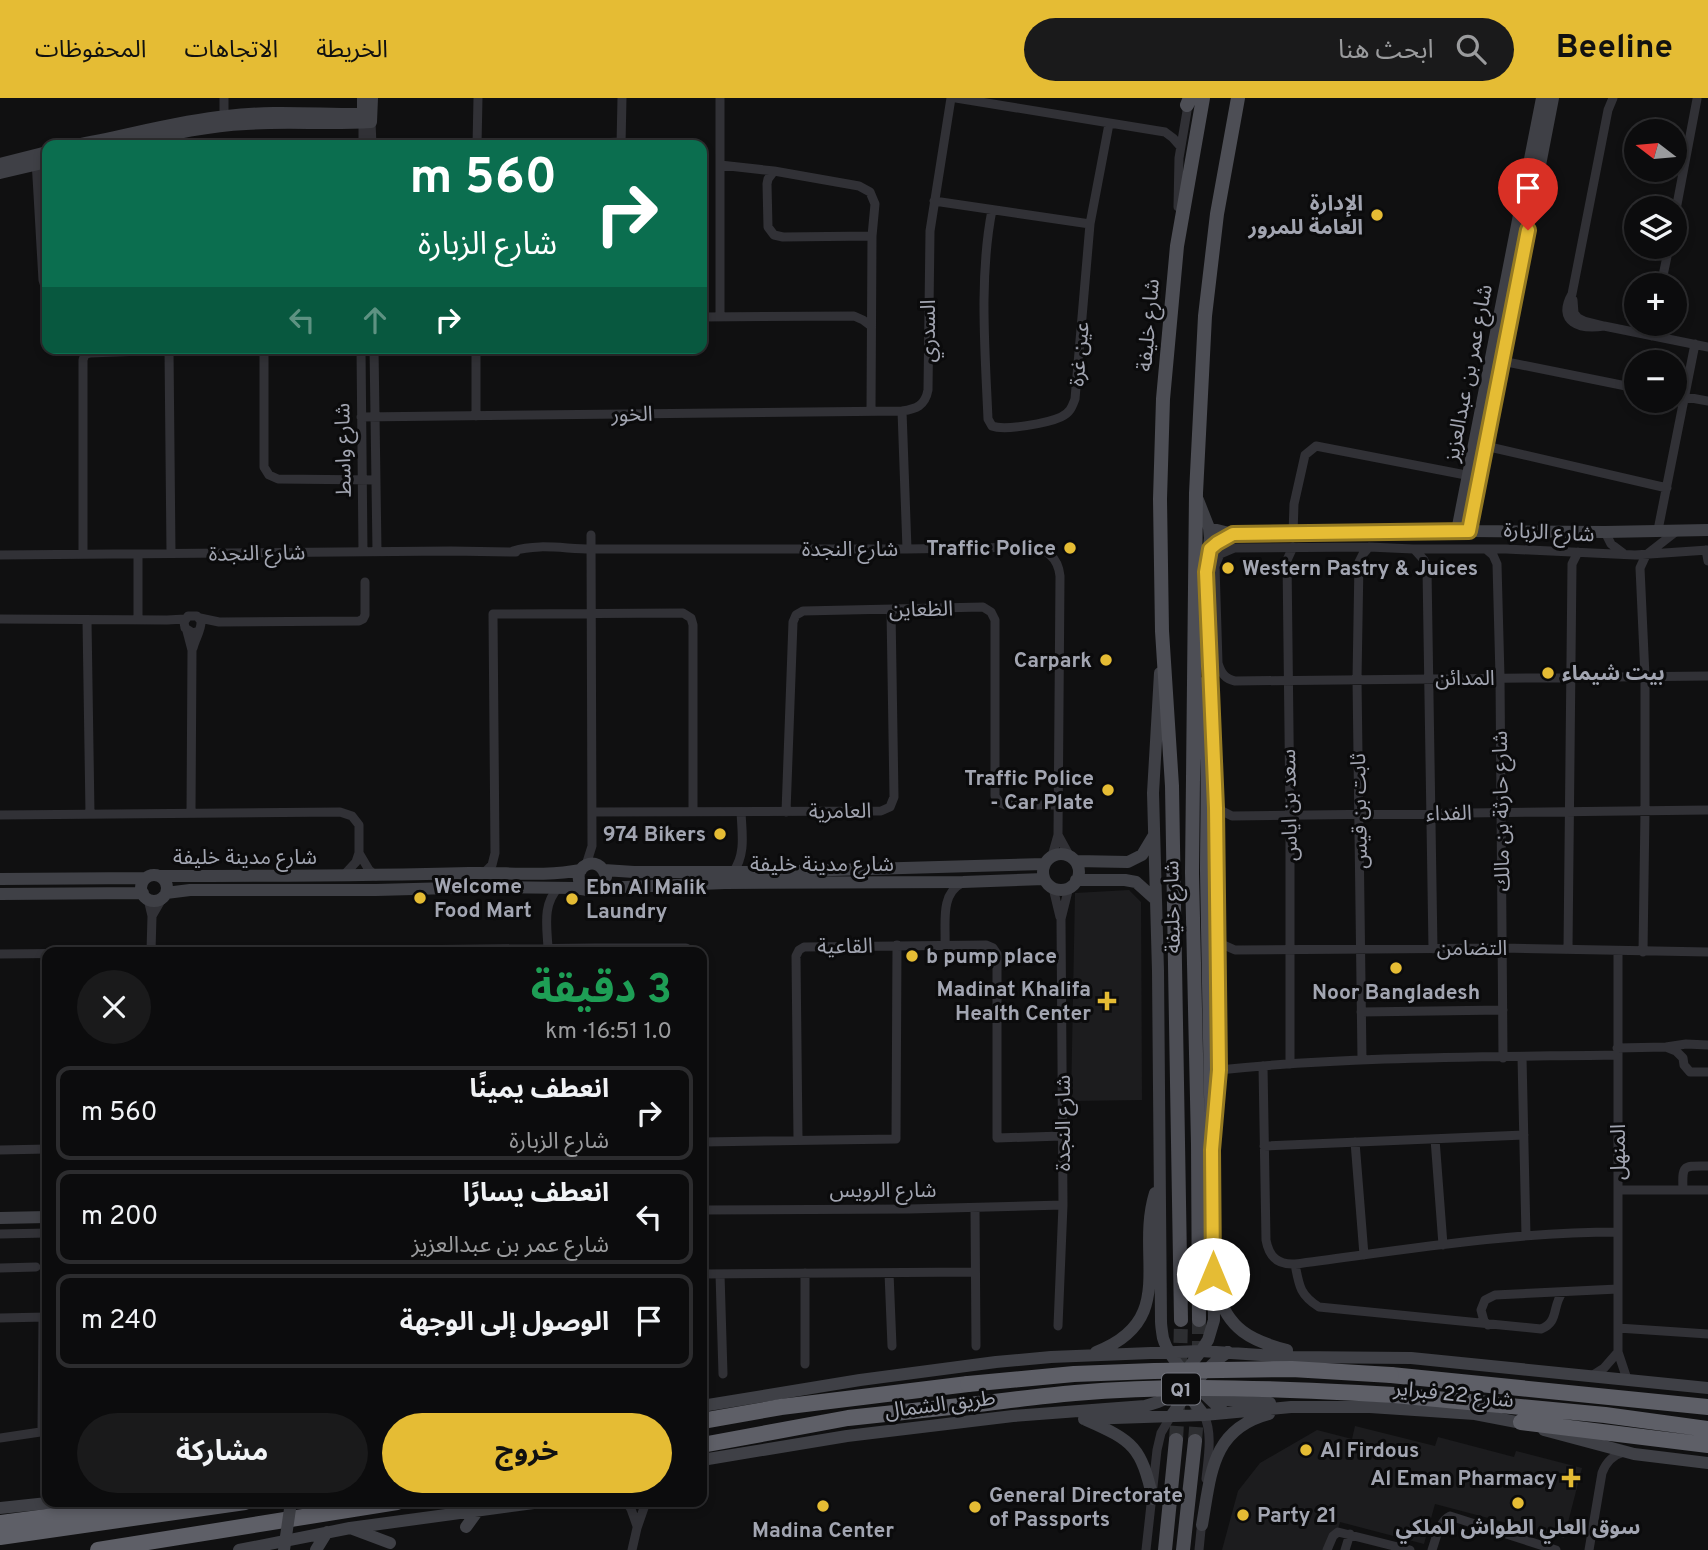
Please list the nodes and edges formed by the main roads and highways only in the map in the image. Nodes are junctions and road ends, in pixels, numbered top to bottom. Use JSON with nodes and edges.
{"nodes":[{"id":1,"x":1203,"y":98,"type":"edge"},
{"id":2,"x":1238,"y":98,"type":"edge"},
{"id":3,"x":1194,"y":655,"type":"junction"},
{"id":4,"x":1212,"y":1150,"type":"road end"},
{"id":5,"x":1181,"y":1320,"type":"tunnel mouth"},
{"id":6,"x":1199,"y":1320,"type":"tunnel mouth"},
{"id":7,"x":968,"y":1384,"type":"joint"},
{"id":8,"x":969,"y":1405,"type":"joint"},
{"id":9,"x":1708,"y":1407,"type":"edge"},
{"id":10,"x":707,"y":1420,"type":"edge"},
{"id":11,"x":1521,"y":1422,"type":"road end"},
{"id":12,"x":1708,"y":1429,"type":"edge"},
{"id":13,"x":1176,"y":1440,"type":"tunnel mouth"},
{"id":14,"x":1195,"y":1441,"type":"tunnel mouth"},
{"id":15,"x":707,"y":1444,"type":"edge"},
{"id":16,"x":1708,"y":1445,"type":"edge"},
{"id":17,"x":124,"y":1507,"type":"edge"},
{"id":18,"x":212,"y":1507,"type":"edge"},
{"id":19,"x":365,"y":1507,"type":"edge"},
{"id":20,"x":0,"y":1523,"type":"edge"},
{"id":21,"x":0,"y":1538,"type":"edge"},
{"id":22,"x":97,"y":1550,"type":"edge"},
{"id":23,"x":1164,"y":1550,"type":"edge"},
{"id":24,"x":1183,"y":1550,"type":"edge"}],
"edges":[{"from":1,"to":5,"type":"main road","name":"شارع خليفة"},
{"from":2,"to":3,"type":"main road","name":"شارع خليفة"},
{"from":3,"to":4,"type":"main road"},
{"from":3,"to":6,"type":"main road","name":"شارع خليفة"},
{"from":7,"to":9,"type":"highway","name":"شارع 22 فبراير","number":"Q1","bridge":true},
{"from":7,"to":10,"type":"highway","name":"طريق الشمال","number":"Q1"},
{"from":8,"to":12,"type":"highway","name":"شارع 22 فبراير","number":"Q1","bridge":true},
{"from":8,"to":15,"type":"highway","name":"طريق الشمال","number":"Q1"},
{"from":11,"to":16,"type":"highway"},
{"from":13,"to":23,"type":"main road"},
{"from":14,"to":24,"type":"main road"},
{"from":17,"to":20,"type":"highway"},
{"from":18,"to":21,"type":"highway"},
{"from":19,"to":22,"type":"highway"}]}
